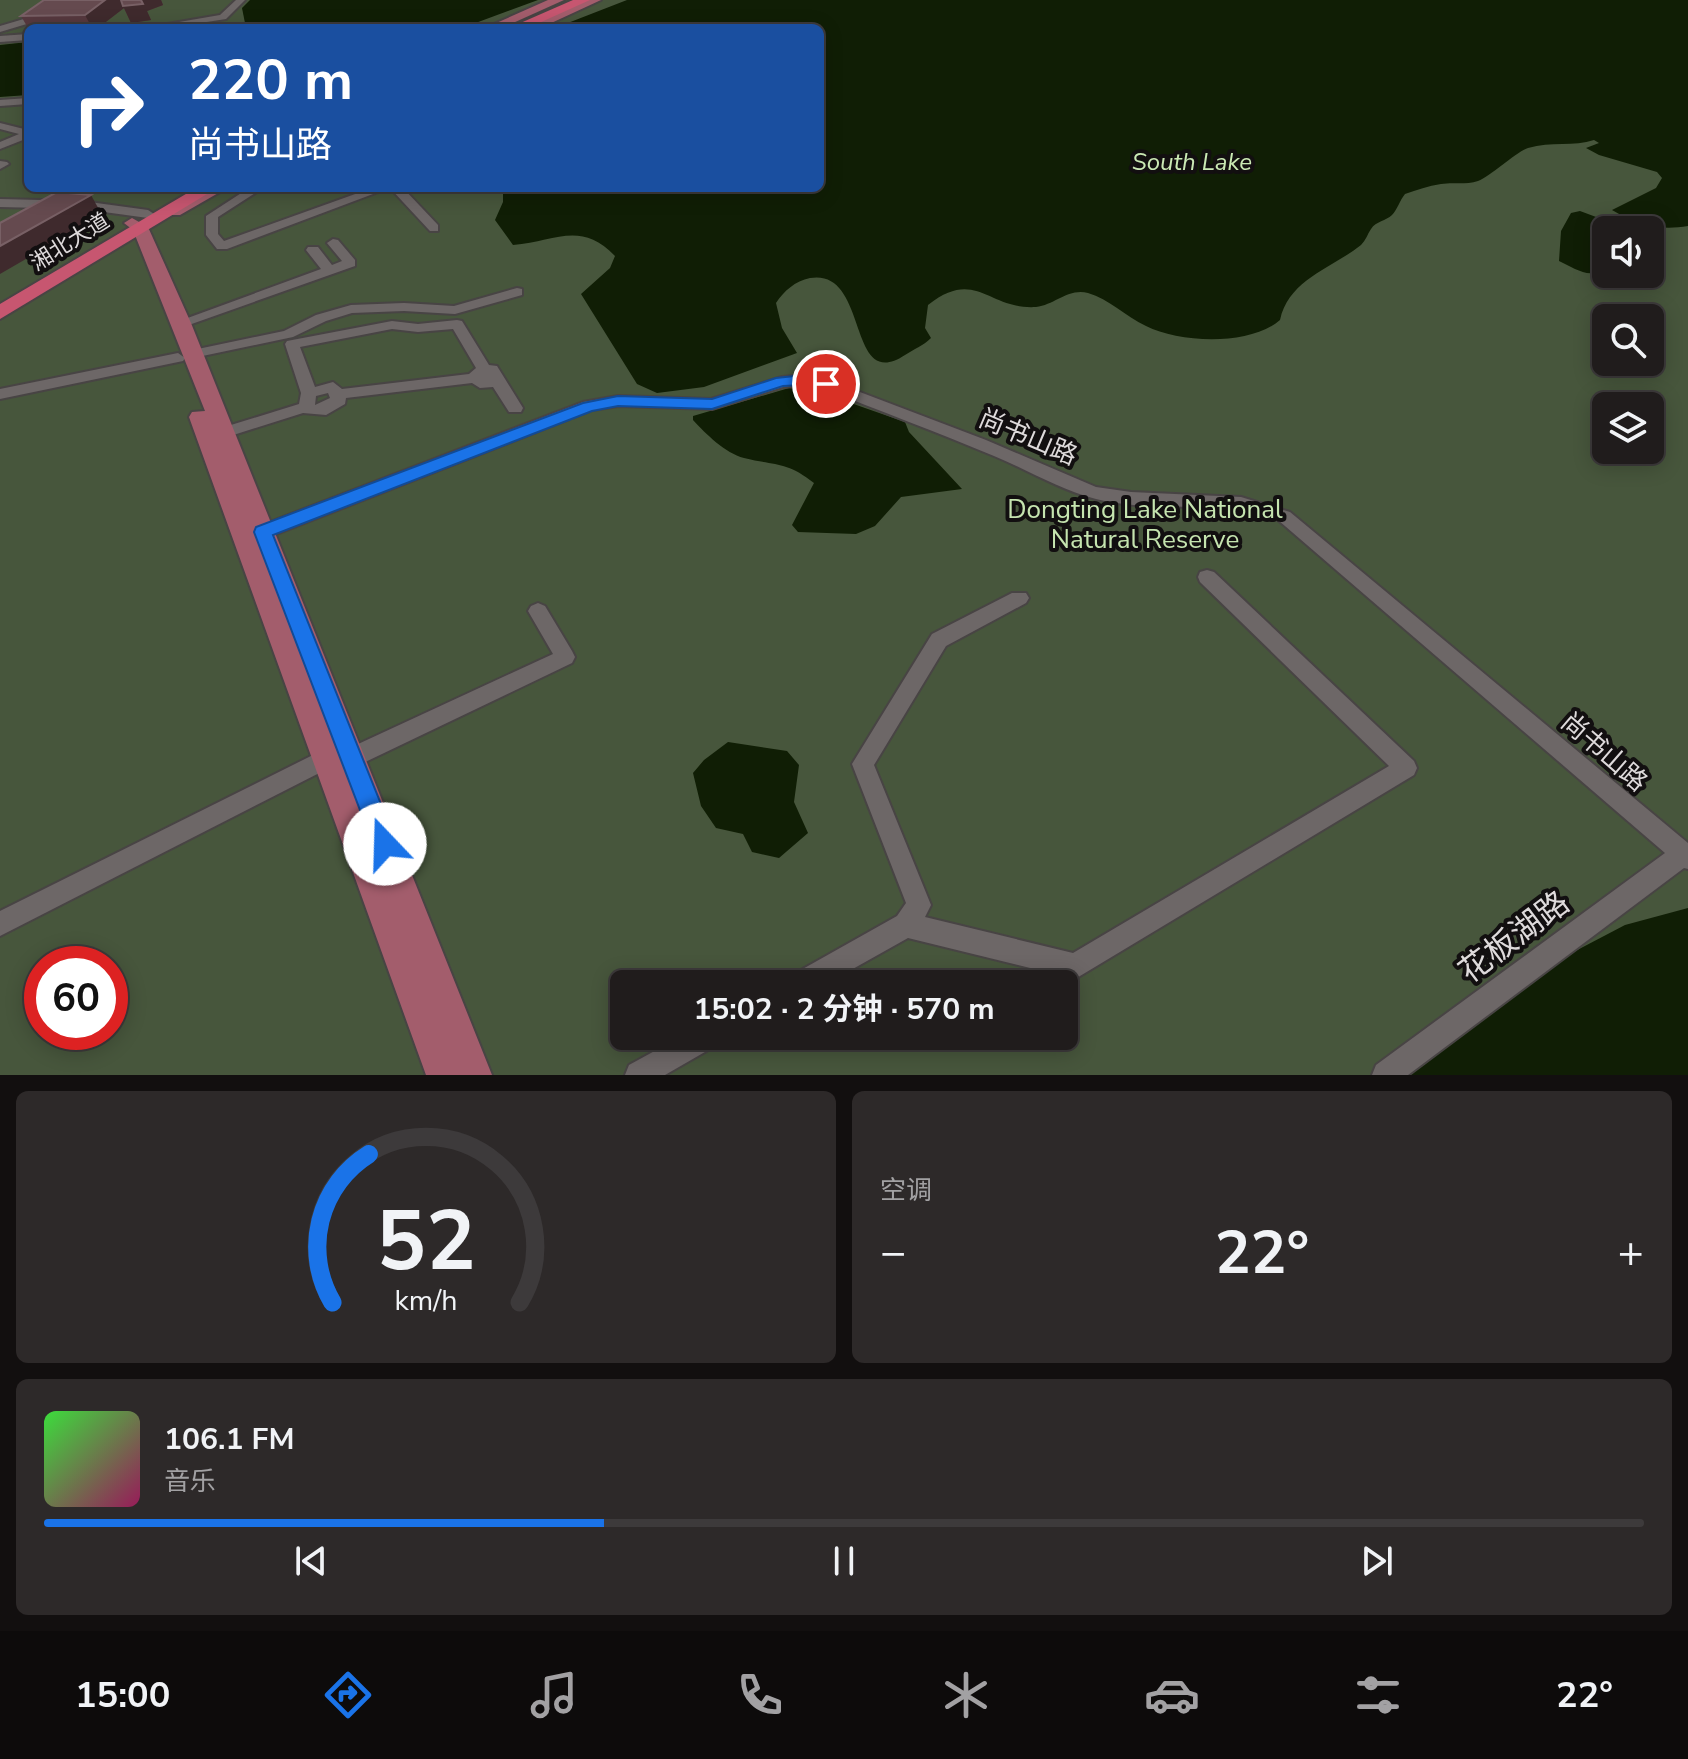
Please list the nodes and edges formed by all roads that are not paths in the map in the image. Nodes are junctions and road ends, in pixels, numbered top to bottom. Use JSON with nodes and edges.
{"nodes":[{"id":1,"x":66,"y":0,"type":"edge"},
{"id":2,"x":241,"y":0,"type":"edge"},
{"id":3,"x":558,"y":0,"type":"edge"},
{"id":4,"x":572,"y":0,"type":"edge"},
{"id":5,"x":584,"y":0,"type":"edge"},
{"id":6,"x":595,"y":0,"type":"edge"},
{"id":7,"x":225,"y":22,"type":"edge"},
{"id":8,"x":200,"y":24,"type":"edge"},
{"id":9,"x":501,"y":24,"type":"edge"},
{"id":10,"x":515,"y":24,"type":"edge"},
{"id":11,"x":526,"y":24,"type":"edge"},
{"id":12,"x":539,"y":24,"type":"edge"},
{"id":13,"x":0,"y":29,"type":"edge"},
{"id":14,"x":24,"y":37,"type":"edge"},
{"id":15,"x":0,"y":39,"type":"edge"},
{"id":16,"x":24,"y":101,"type":"edge"},
{"id":17,"x":0,"y":104,"type":"edge"},
{"id":18,"x":0,"y":126,"type":"edge"},
{"id":19,"x":24,"y":133,"type":"edge"},
{"id":20,"x":24,"y":136,"type":"edge"},
{"id":21,"x":0,"y":146,"type":"edge"},
{"id":22,"x":180,"y":192,"type":"edge"},
{"id":23,"x":190,"y":192,"type":"edge"},
{"id":24,"x":200,"y":192,"type":"edge"},
{"id":25,"x":210,"y":192,"type":"edge"},
{"id":26,"x":251,"y":192,"type":"edge"},
{"id":27,"x":372,"y":192,"type":"edge"},
{"id":28,"x":400,"y":192,"type":"edge"},
{"id":29,"x":0,"y":203,"type":"edge"},
{"id":30,"x":133,"y":226,"type":"junction"},
{"id":31,"x":434,"y":228,"type":"dead end"},
{"id":32,"x":333,"y":243,"type":"dead end"},
{"id":33,"x":313,"y":250,"type":"dead end"},
{"id":34,"x":329,"y":270,"type":"junction"},
{"id":35,"x":517,"y":292,"type":"dead end"},
{"id":36,"x":2,"y":304,"type":"edge"},
{"id":37,"x":181,"y":323,"type":"junction"},
{"id":38,"x":185,"y":356,"type":"junction"},
{"id":39,"x":485,"y":376,"type":"junction"},
{"id":40,"x":0,"y":394,"type":"edge"},
{"id":41,"x":308,"y":400,"type":"junction"},
{"id":42,"x":515,"y":408,"type":"dead end"},
{"id":43,"x":224,"y":433,"type":"junction"},
{"id":44,"x":263,"y":532,"type":"junction"},
{"id":45,"x":1207,"y":577,"type":"dead end"},
{"id":46,"x":1019,"y":598,"type":"dead end"},
{"id":47,"x":538,"y":611,"type":"dead end"},
{"id":48,"x":339,"y":758,"type":"junction"},
{"id":49,"x":1685,"y":856,"type":"edge"},
{"id":50,"x":0,"y":924,"type":"edge"},
{"id":51,"x":906,"y":925,"type":"junction"},
{"id":52,"x":826,"y":970,"type":"edge"},
{"id":53,"x":683,"y":1050,"type":"edge"},
{"id":54,"x":444,"y":1075,"type":"edge"},
{"id":55,"x":474,"y":1075,"type":"edge"},
{"id":56,"x":639,"y":1075,"type":"edge"},
{"id":57,"x":1386,"y":1075,"type":"edge"}],
"edges":[{"from":1,"to":13,"type":"street"},
{"from":2,"to":7,"type":"street"},
{"from":3,"to":9,"type":"main road"},
{"from":4,"to":10,"type":"highway"},
{"from":5,"to":11,"type":"highway"},
{"from":6,"to":12,"type":"main road"},
{"from":7,"to":8,"type":"street"},
{"from":14,"to":15,"type":"street"},
{"from":16,"to":17,"type":"street"},
{"from":18,"to":19,"type":"street"},
{"from":20,"to":21,"type":"street"},
{"from":22,"to":30,"type":"main road"},
{"from":23,"to":30,"type":"highway","name":"湘北大道"},
{"from":24,"to":30,"type":"highway","name":"湘北大道"},
{"from":25,"to":30,"type":"main road"},
{"from":26,"to":27,"type":"street"},
{"from":28,"to":31,"type":"street"},
{"from":29,"to":30,"type":"street"},
{"from":30,"to":36,"type":"highway","name":"湘北大道"},
{"from":30,"to":37,"type":"main road"},
{"from":30,"to":38,"type":"main road"},
{"from":32,"to":34,"type":"street"},
{"from":33,"to":34,"type":"street"},
{"from":34,"to":37,"type":"street"},
{"from":35,"to":38,"type":"street"},
{"from":37,"to":38,"type":"main road"},
{"from":38,"to":40,"type":"street"},
{"from":38,"to":43,"type":"main road"},
{"from":38,"to":48,"type":"main road"},
{"from":39,"to":41,"type":"street"},
{"from":39,"to":41,"type":"street"},
{"from":39,"to":42,"type":"street"},
{"from":41,"to":43,"type":"street"},
{"from":43,"to":44,"type":"main road"},
{"from":44,"to":48,"type":"main road"},
{"from":44,"to":49,"type":"street","name":"尚书山路"},
{"from":45,"to":51,"type":"street"},
{"from":46,"to":51,"type":"street"},
{"from":47,"to":48,"type":"street"},
{"from":48,"to":50,"type":"street"},
{"from":48,"to":54,"type":"main road"},
{"from":48,"to":55,"type":"main road"},
{"from":49,"to":57,"type":"street","name":"花板湖路"},
{"from":51,"to":52,"type":"street"},
{"from":53,"to":56,"type":"street"}]}
